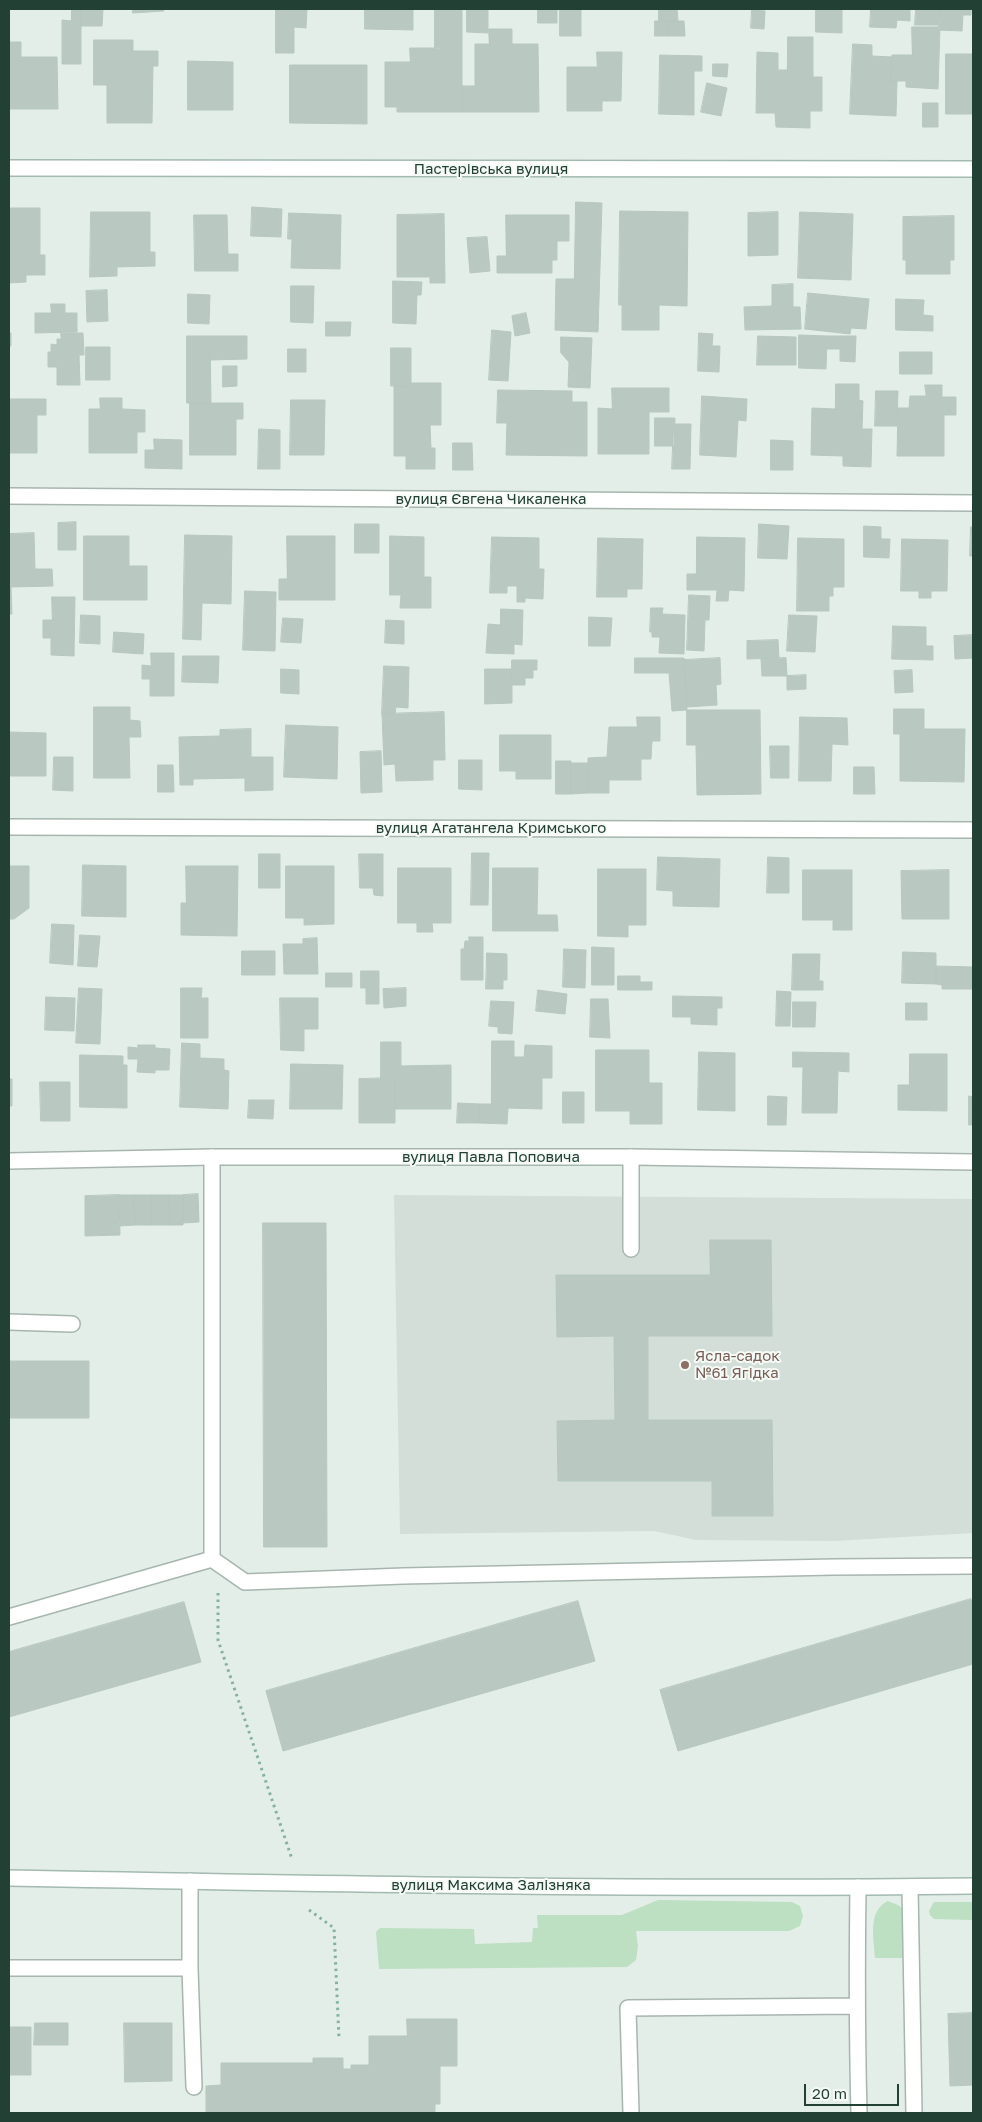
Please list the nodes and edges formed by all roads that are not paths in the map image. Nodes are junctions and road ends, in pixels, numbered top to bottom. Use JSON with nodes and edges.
{"nodes":[{"id":1,"x":9,"y":168,"type":"edge"},
{"id":2,"x":973,"y":170,"type":"edge"},
{"id":3,"x":9,"y":496,"type":"edge"},
{"id":4,"x":973,"y":503,"type":"edge"},
{"id":5,"x":9,"y":827,"type":"edge"},
{"id":6,"x":973,"y":830,"type":"edge"},
{"id":7,"x":212,"y":1157,"type":"junction"},
{"id":8,"x":631,"y":1157,"type":"junction"},
{"id":9,"x":9,"y":1161,"type":"edge"},
{"id":10,"x":973,"y":1162,"type":"edge"},
{"id":11,"x":631,"y":1249,"type":"dead end"},
{"id":12,"x":9,"y":1322,"type":"edge"},
{"id":13,"x":72,"y":1324,"type":"dead end"},
{"id":14,"x":212,"y":1558,"type":"junction"},
{"id":15,"x":973,"y":1566,"type":"edge"},
{"id":16,"x":9,"y":1617,"type":"edge"},
{"id":17,"x":9,"y":1878,"type":"edge"},
{"id":18,"x":190,"y":1881,"type":"junction"},
{"id":19,"x":973,"y":1886,"type":"edge"},
{"id":20,"x":910,"y":1887,"type":"junction"},
{"id":21,"x":858,"y":1888,"type":"junction"},
{"id":22,"x":9,"y":1968,"type":"edge"},
{"id":23,"x":190,"y":1968,"type":"junction"},
{"id":24,"x":857,"y":2006,"type":"junction"},
{"id":25,"x":194,"y":2087,"type":"dead end"},
{"id":26,"x":631,"y":2113,"type":"edge"},
{"id":27,"x":859,"y":2113,"type":"edge"},
{"id":28,"x":914,"y":2113,"type":"edge"}],
"edges":[{"from":1,"to":2,"type":"street","name":"Пастерівська вулиця"},
{"from":3,"to":4,"type":"street","name":"вулиця Євгена Чикаленка"},
{"from":5,"to":6,"type":"street","name":"вулиця Агатангела Кримського"},
{"from":7,"to":8,"type":"street","name":"вулиця Павла Поповича"},
{"from":7,"to":9,"type":"street","name":"вулиця Павла Поповича"},
{"from":7,"to":14,"type":"street"},
{"from":8,"to":10,"type":"street","name":"вулиця Павла Поповича"},
{"from":8,"to":11,"type":"street"},
{"from":12,"to":13,"type":"street"},
{"from":14,"to":15,"type":"street"},
{"from":14,"to":16,"type":"street"},
{"from":17,"to":18,"type":"street","name":"вулиця Максима Залізняка"},
{"from":18,"to":21,"type":"street","name":"вулиця Максима Залізняка"},
{"from":18,"to":23,"type":"street"},
{"from":19,"to":20,"type":"street","name":"вулиця Максима Залізняка"},
{"from":20,"to":21,"type":"street","name":"вулиця Максима Залізняка"},
{"from":20,"to":28,"type":"street"},
{"from":21,"to":24,"type":"street"},
{"from":22,"to":23,"type":"street"},
{"from":23,"to":25,"type":"street"},
{"from":24,"to":26,"type":"street"},
{"from":24,"to":27,"type":"street"}]}
